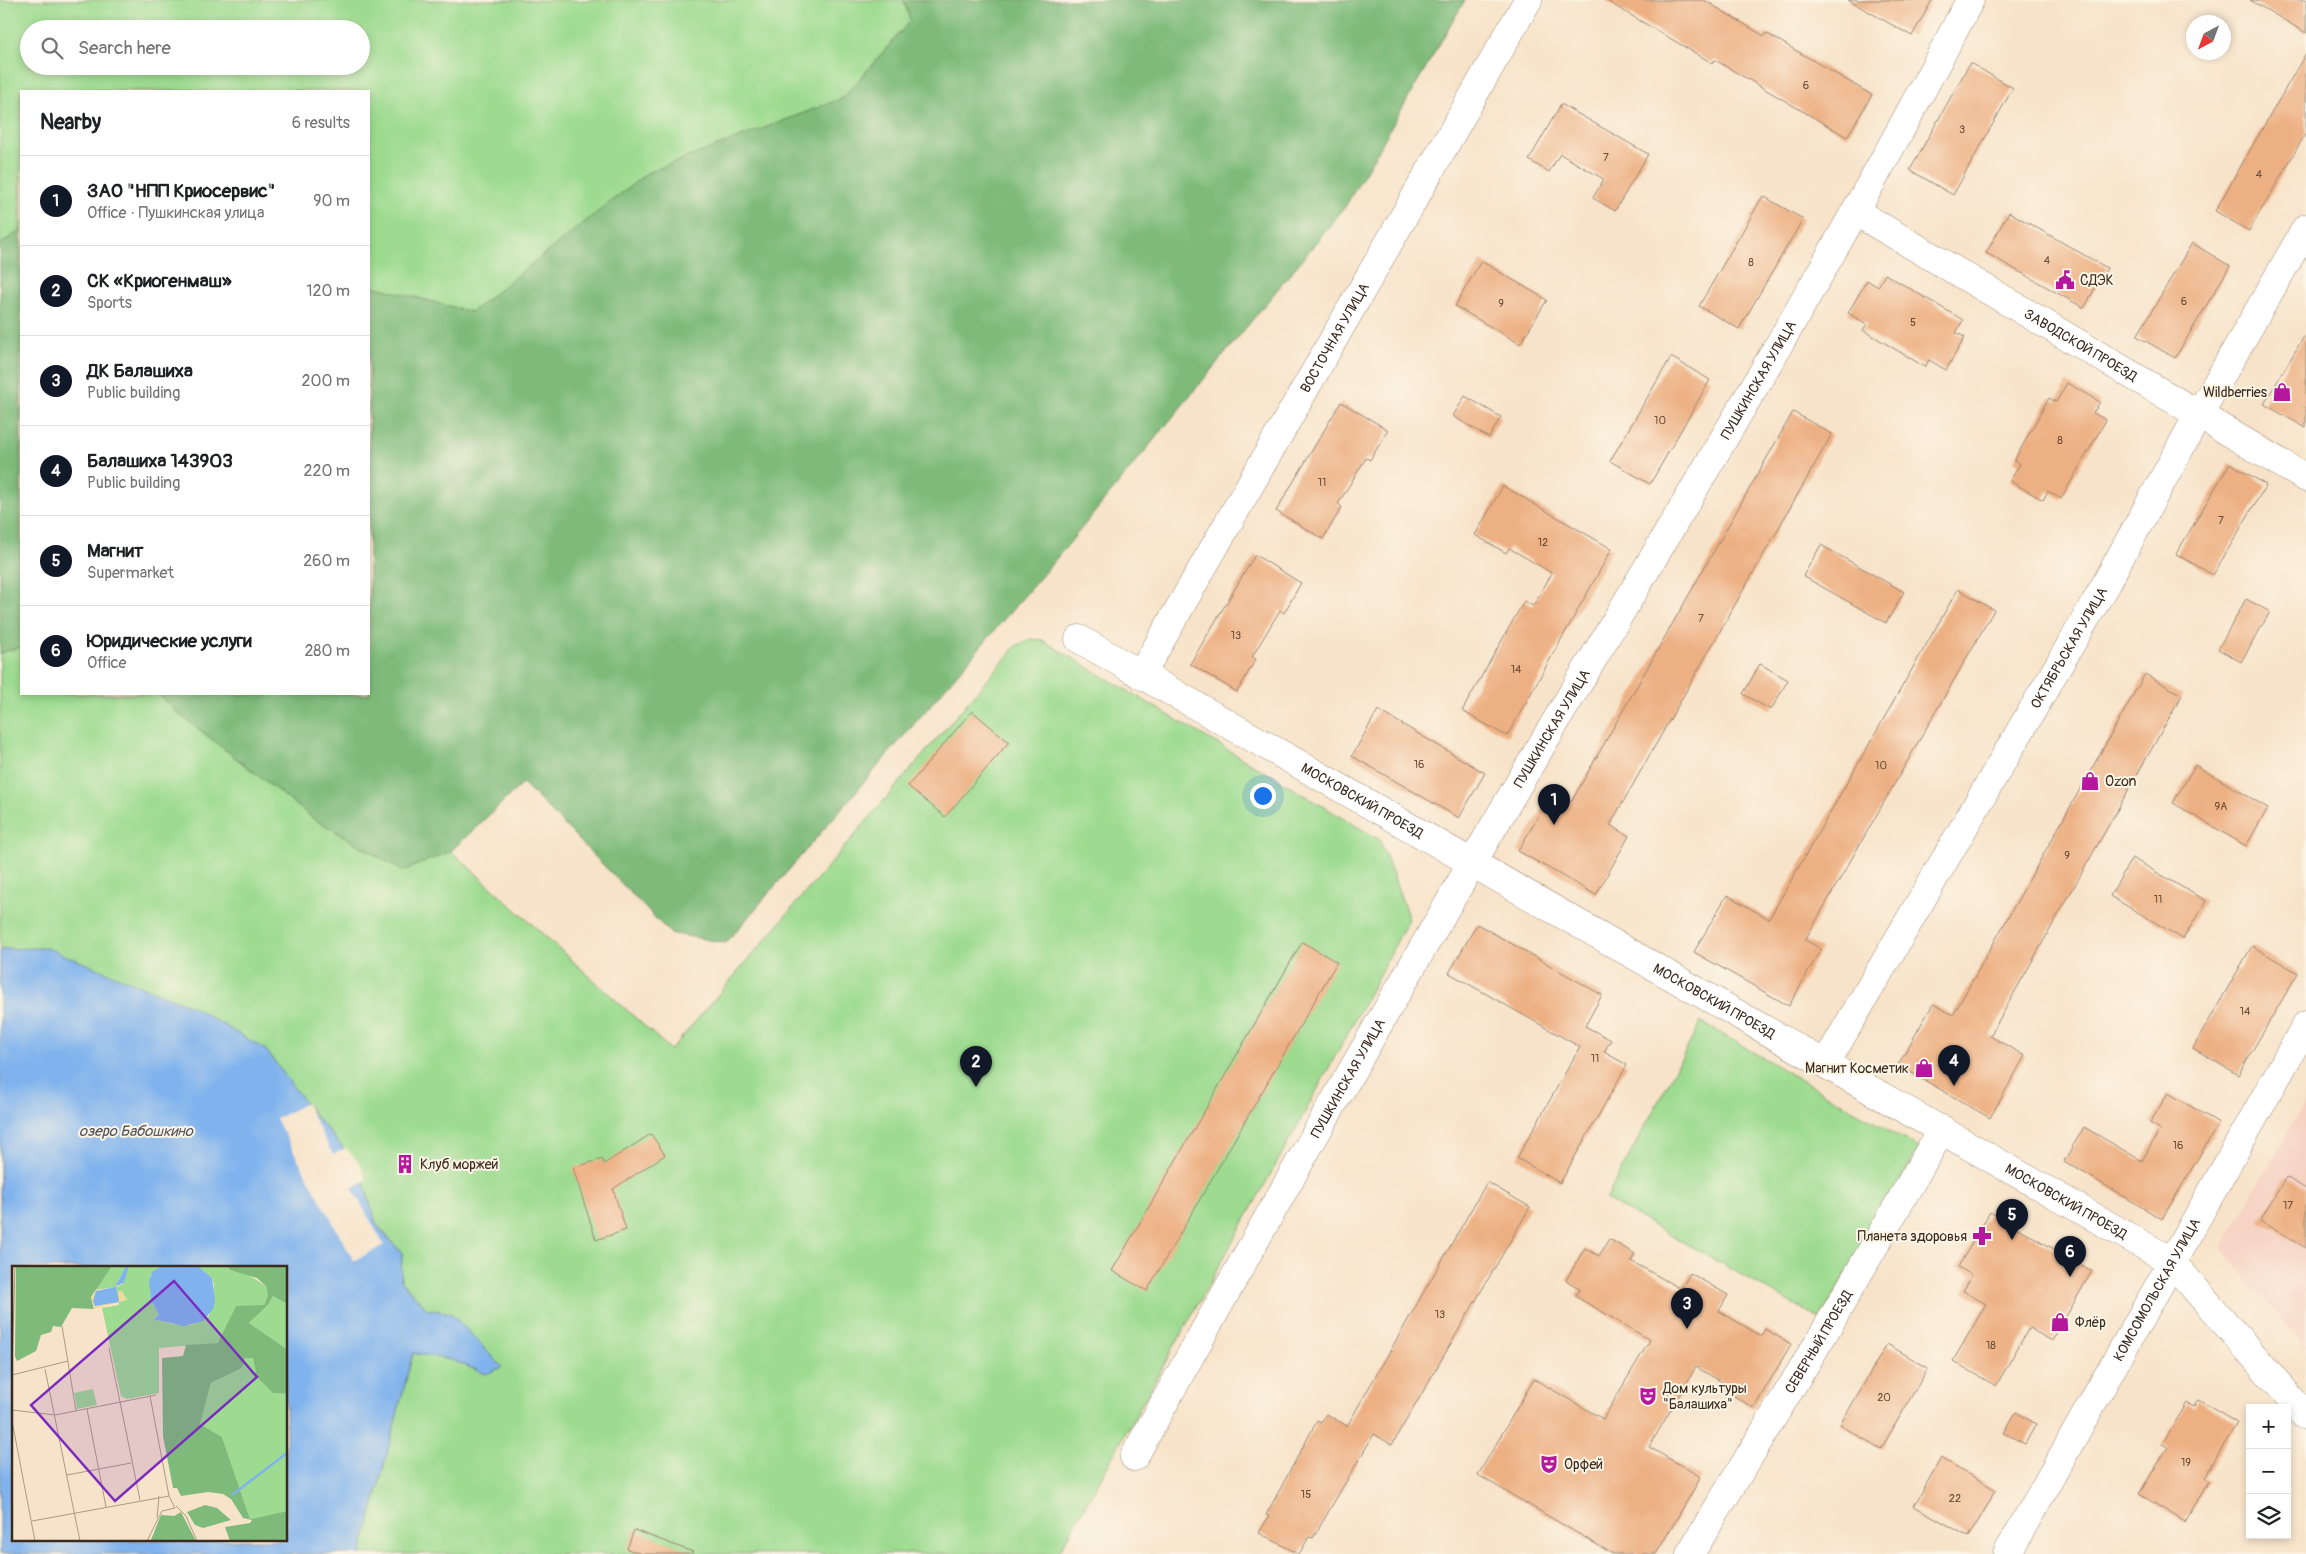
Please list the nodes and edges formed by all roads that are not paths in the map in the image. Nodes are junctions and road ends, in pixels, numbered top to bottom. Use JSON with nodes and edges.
{"nodes":[{"id":1,"x":1528,"y":0,"type":"edge"},
{"id":2,"x":1970,"y":0,"type":"edge"},
{"id":3,"x":1856,"y":212,"type":"junction"},
{"id":4,"x":2306,"y":228,"type":"edge"},
{"id":5,"x":2199,"y":414,"type":"junction"},
{"id":6,"x":2306,"y":478,"type":"edge"},
{"id":7,"x":1079,"y":639,"type":"dead end"},
{"id":8,"x":1141,"y":675,"type":"junction"},
{"id":9,"x":1474,"y":863,"type":"junction"},
{"id":10,"x":2306,"y":1025,"type":"edge"},
{"id":11,"x":1826,"y":1063,"type":"junction"},
{"id":12,"x":1942,"y":1129,"type":"junction"},
{"id":13,"x":2171,"y":1261,"type":"junction"},
{"id":14,"x":2306,"y":1416,"type":"edge"},
{"id":15,"x":1134,"y":1457,"type":"dead end"},
{"id":16,"x":1690,"y":1554,"type":"edge"},
{"id":17,"x":2007,"y":1554,"type":"edge"}],
"edges":[{"from":1,"to":8,"type":"street","name":"ВОСТОЧНАЯ УЛИЦА"},
{"from":2,"to":3,"type":"street","name":"ПУШКИНСКАЯ УЛИЦА"},
{"from":3,"to":5,"type":"street","name":"ЗАВОДСКОЙ ПРОЕЗД"},
{"from":3,"to":9,"type":"street","name":"ПУШКИНСКАЯ УЛИЦА"},
{"from":4,"to":5,"type":"street","name":"ОКТЯБРЬСКАЯ УЛИЦА"},
{"from":5,"to":6,"type":"street","name":"ЗАВОДСКОЙ ПРОЕЗД"},
{"from":5,"to":11,"type":"street","name":"ОКТЯБРЬСКАЯ УЛИЦА"},
{"from":7,"to":8,"type":"street","name":"МОСКОВСКИЙ ПРОЕЗД"},
{"from":8,"to":9,"type":"street","name":"МОСКОВСКИЙ ПРОЕЗД"},
{"from":9,"to":11,"type":"street","name":"МОСКОВСКИЙ ПРОЕЗД"},
{"from":9,"to":15,"type":"street","name":"ПУШКИНСКАЯ УЛИЦА"},
{"from":10,"to":13,"type":"street","name":"КОМСОМОЛЬСКАЯ УЛИЦА"},
{"from":11,"to":12,"type":"street","name":"МОСКОВСКИЙ ПРОЕЗД"},
{"from":12,"to":13,"type":"street","name":"МОСКОВСКИЙ ПРОЕЗД"},
{"from":12,"to":16,"type":"street","name":"СЕВЕРНЫЙ ПРОЕЗД"},
{"from":13,"to":14,"type":"street","name":"МОСКОВСКИЙ ПРОЕЗД"},
{"from":13,"to":17,"type":"street","name":"КОМСОМОЛЬСКАЯ УЛИЦА"}]}
